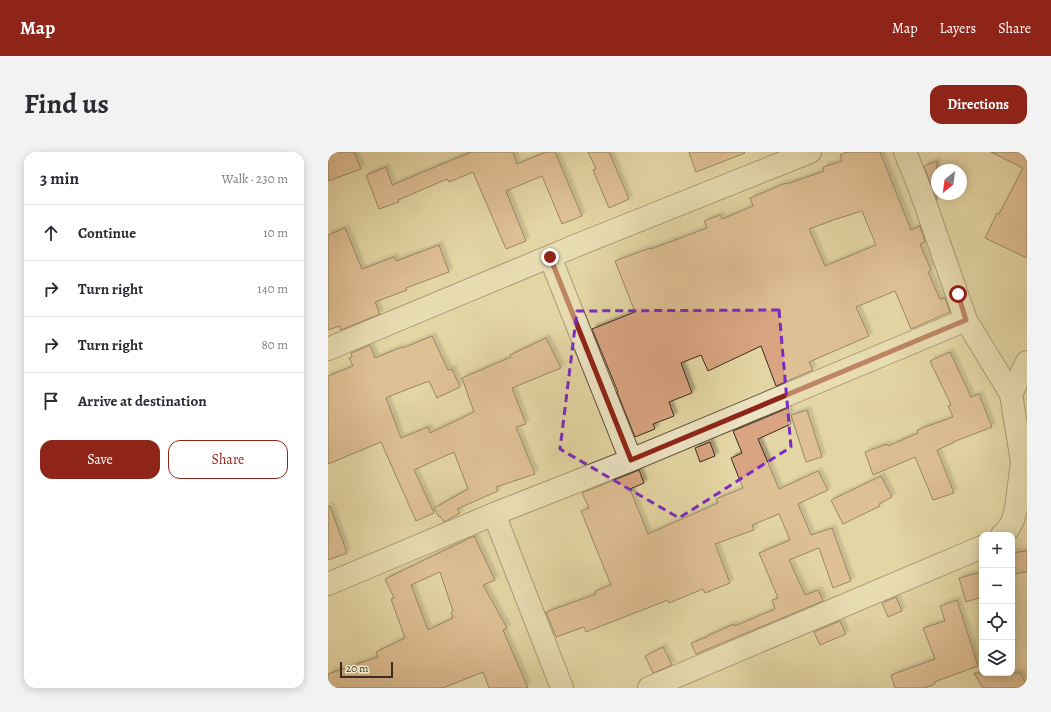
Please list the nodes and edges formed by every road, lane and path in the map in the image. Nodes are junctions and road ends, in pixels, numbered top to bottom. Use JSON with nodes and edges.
{"nodes":[{"id":1,"x":810,"y":152,"type":"edge"},
{"id":2,"x":905,"y":152,"type":"edge"},
{"id":3,"x":550,"y":257,"type":"junction"},
{"id":4,"x":966,"y":320,"type":"junction"},
{"id":5,"x":328,"y":348,"type":"edge"},
{"id":6,"x":1027,"y":362,"type":"edge"},
{"id":7,"x":1011,"y":394,"type":"junction"},
{"id":8,"x":631,"y":460,"type":"junction"},
{"id":9,"x":1024,"y":463,"type":"edge"},
{"id":10,"x":494,"y":514,"type":"junction"},
{"id":11,"x":1005,"y":532,"type":"edge"},
{"id":12,"x":979,"y":548,"type":"edge"},
{"id":13,"x":328,"y":584,"type":"edge"},
{"id":14,"x":562,"y":688,"type":"edge"},
{"id":15,"x":649,"y":688,"type":"edge"}],
"edges":[{"from":1,"to":3,"type":"street"},
{"from":2,"to":4,"type":"street"},
{"from":3,"to":5,"type":"street"},
{"from":3,"to":8,"type":"street"},
{"from":4,"to":7,"type":"street"},
{"from":4,"to":8,"type":"street"},
{"from":6,"to":7,"type":"street"},
{"from":7,"to":9,"type":"street"},
{"from":8,"to":10,"type":"street"},
{"from":9,"to":11,"type":"street"},
{"from":10,"to":13,"type":"street"},
{"from":10,"to":14,"type":"street"},
{"from":12,"to":15,"type":"street"}]}
